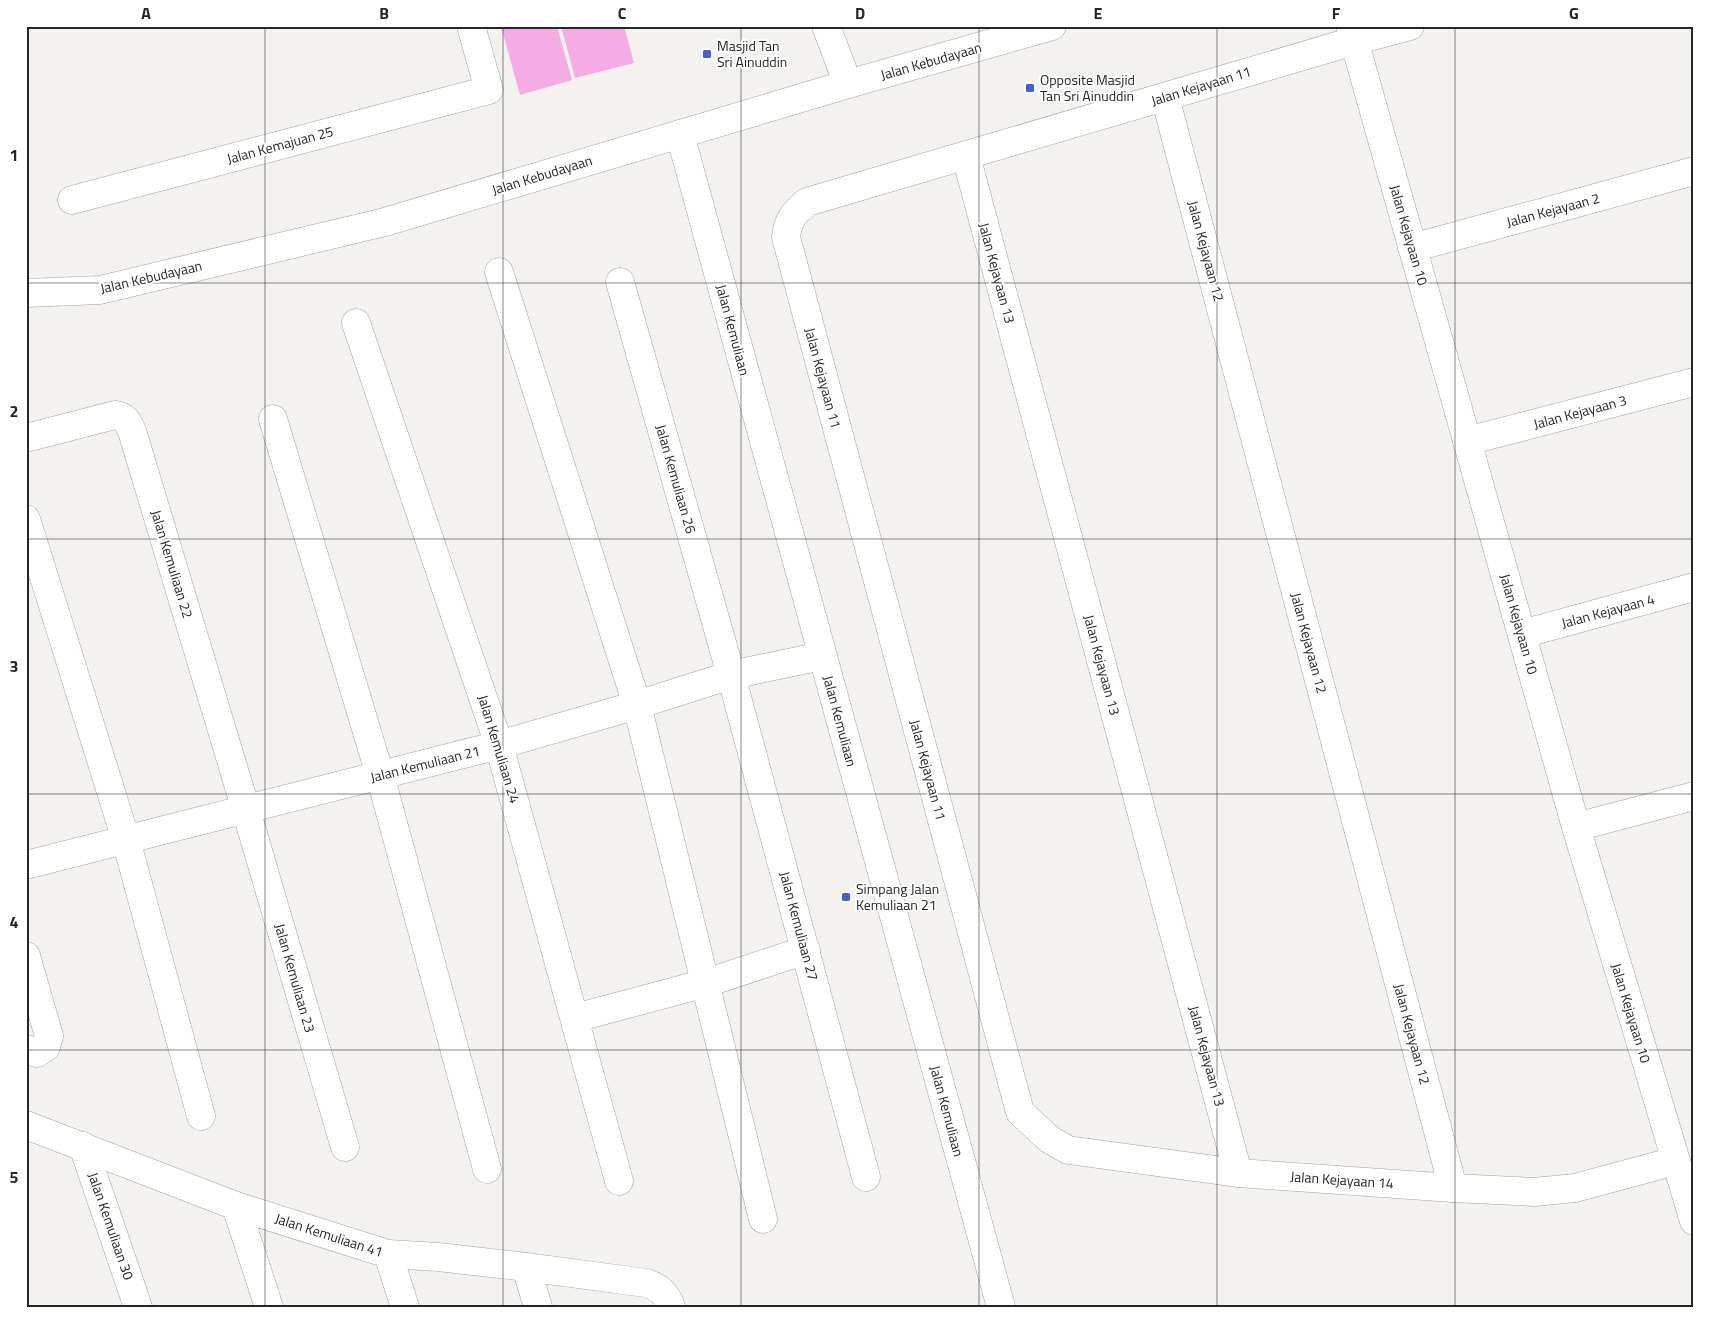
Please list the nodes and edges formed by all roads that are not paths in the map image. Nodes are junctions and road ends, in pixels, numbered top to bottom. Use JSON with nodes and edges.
{"nodes":[{"id":1,"x":471,"y":26,"type":"edge"},
{"id":2,"x":826,"y":26,"type":"edge"},
{"id":3,"x":1052,"y":26,"type":"edge"},
{"id":4,"x":1410,"y":26,"type":"edge"},
{"id":5,"x":1352,"y":33,"type":"edge"},
{"id":6,"x":848,"y":84,"type":"junction"},
{"id":7,"x":1166,"y":97,"type":"junction"},
{"id":8,"x":680,"y":134,"type":"junction"},
{"id":9,"x":966,"y":156,"type":"junction"},
{"id":10,"x":1694,"y":171,"type":"edge"},
{"id":11,"x":72,"y":200,"type":"dead end"},
{"id":12,"x":1412,"y":248,"type":"junction"},
{"id":13,"x":499,"y":272,"type":"dead end"},
{"id":14,"x":620,"y":282,"type":"dead end"},
{"id":15,"x":26,"y":293,"type":"edge"},
{"id":16,"x":356,"y":323,"type":"dead end"},
{"id":17,"x":1694,"y":382,"type":"edge"},
{"id":18,"x":273,"y":419,"type":"dead end"},
{"id":19,"x":26,"y":438,"type":"edge"},
{"id":20,"x":1467,"y":441,"type":"junction"},
{"id":21,"x":26,"y":519,"type":"edge"},
{"id":22,"x":1694,"y":587,"type":"edge"},
{"id":23,"x":1522,"y":634,"type":"junction"},
{"id":24,"x":822,"y":656,"type":"junction"},
{"id":25,"x":731,"y":675,"type":"junction"},
{"id":26,"x":638,"y":705,"type":"junction"},
{"id":27,"x":499,"y":745,"type":"junction"},
{"id":28,"x":380,"y":775,"type":"junction"},
{"id":29,"x":1694,"y":796,"type":"edge"},
{"id":30,"x":246,"y":810,"type":"junction"},
{"id":31,"x":1576,"y":827,"type":"junction"},
{"id":32,"x":126,"y":840,"type":"junction"},
{"id":33,"x":26,"y":865,"type":"edge"},
{"id":34,"x":806,"y":950,"type":"junction"},
{"id":35,"x":26,"y":956,"type":"edge"},
{"id":36,"x":706,"y":983,"type":"junction"},
{"id":37,"x":575,"y":1018,"type":"junction"},
{"id":38,"x":38,"y":1042,"type":"edge"},
{"id":39,"x":1020,"y":1112,"type":"joint"},
{"id":40,"x":201,"y":1116,"type":"dead end"},
{"id":41,"x":26,"y":1124,"type":"edge"},
{"id":42,"x":83,"y":1146,"type":"junction"},
{"id":43,"x":344,"y":1147,"type":"dead end"},
{"id":44,"x":1675,"y":1161,"type":"junction"},
{"id":45,"x":487,"y":1169,"type":"dead end"},
{"id":46,"x":1238,"y":1173,"type":"junction"},
{"id":47,"x":866,"y":1177,"type":"dead end"},
{"id":48,"x":619,"y":1181,"type":"dead end"},
{"id":49,"x":1453,"y":1188,"type":"junction"},
{"id":50,"x":236,"y":1206,"type":"junction"},
{"id":51,"x":763,"y":1219,"type":"dead end"},
{"id":52,"x":1694,"y":1221,"type":"edge"},
{"id":53,"x":388,"y":1254,"type":"junction"},
{"id":54,"x":526,"y":1267,"type":"junction"},
{"id":55,"x":670,"y":1304,"type":"edge"},
{"id":56,"x":138,"y":1307,"type":"edge"},
{"id":57,"x":269,"y":1307,"type":"edge"},
{"id":58,"x":405,"y":1307,"type":"edge"},
{"id":59,"x":538,"y":1307,"type":"edge"},
{"id":60,"x":1001,"y":1307,"type":"edge"}],
"edges":[{"from":1,"to":11,"type":"street","name":"Jalan Kemajuan 25"},
{"from":2,"to":6,"type":"street"},
{"from":3,"to":6,"type":"street","name":"Jalan Kebudayaan"},
{"from":4,"to":5,"type":"street","name":"Jalan Kejayaan 11"},
{"from":5,"to":7,"type":"street","name":"Jalan Kejayaan 11"},
{"from":5,"to":12,"type":"street","name":"Jalan Kejayaan 10"},
{"from":6,"to":8,"type":"street","name":"Jalan Kebudayaan"},
{"from":7,"to":9,"type":"street","name":"Jalan Kejayaan 11"},
{"from":7,"to":49,"type":"street","name":"Jalan Kejayaan 12"},
{"from":8,"to":15,"type":"street","name":"Jalan Kebudayaan"},
{"from":8,"to":24,"type":"street","name":"Jalan Kemuliaan"},
{"from":9,"to":39,"type":"street","name":"Jalan Kejayaan 11"},
{"from":9,"to":46,"type":"street","name":"Jalan Kejayaan 13"},
{"from":10,"to":12,"type":"street","name":"Jalan Kejayaan 2"},
{"from":12,"to":20,"type":"street","name":"Jalan Kejayaan 10"},
{"from":13,"to":26,"type":"street"},
{"from":14,"to":25,"type":"street","name":"Jalan Kemuliaan 26"},
{"from":16,"to":27,"type":"street","name":"Jalan Kemuliaan 24"},
{"from":17,"to":20,"type":"street","name":"Jalan Kejayaan 3"},
{"from":18,"to":28,"type":"street"},
{"from":19,"to":30,"type":"street","name":"Jalan Kemuliaan 22"},
{"from":20,"to":23,"type":"street","name":"Jalan Kejayaan 10"},
{"from":21,"to":32,"type":"street"},
{"from":22,"to":23,"type":"street","name":"Jalan Kejayaan 4"},
{"from":23,"to":31,"type":"street","name":"Jalan Kejayaan 10"},
{"from":24,"to":25,"type":"street","name":"Jalan Kemuliaan 21"},
{"from":24,"to":60,"type":"street","name":"Jalan Kemuliaan"},
{"from":25,"to":26,"type":"street","name":"Jalan Kemuliaan 21"},
{"from":25,"to":34,"type":"street","name":"Jalan Kemuliaan 27"},
{"from":26,"to":27,"type":"street","name":"Jalan Kemuliaan 21"},
{"from":26,"to":36,"type":"street"},
{"from":27,"to":28,"type":"street","name":"Jalan Kemuliaan 21"},
{"from":27,"to":37,"type":"street","name":"Jalan Kemuliaan 24"},
{"from":28,"to":30,"type":"street","name":"Jalan Kemuliaan 21"},
{"from":28,"to":45,"type":"street"},
{"from":29,"to":31,"type":"street"},
{"from":30,"to":32,"type":"street","name":"Jalan Kemuliaan 21"},
{"from":30,"to":43,"type":"street","name":"Jalan Kemuliaan 23"},
{"from":31,"to":44,"type":"street","name":"Jalan Kejayaan 10"},
{"from":32,"to":33,"type":"street","name":"Jalan Kemuliaan 21"},
{"from":32,"to":40,"type":"street"},
{"from":34,"to":36,"type":"street"},
{"from":34,"to":47,"type":"street","name":"Jalan Kemuliaan 27"},
{"from":35,"to":38,"type":"street"},
{"from":36,"to":37,"type":"street"},
{"from":36,"to":51,"type":"street"},
{"from":37,"to":48,"type":"street","name":"Jalan Kemuliaan 24"},
{"from":39,"to":46,"type":"street","name":"Jalan Kejayaan 14"},
{"from":41,"to":42,"type":"street","name":"Jalan Kemuliaan 41"},
{"from":42,"to":50,"type":"street","name":"Jalan Kemuliaan 41"},
{"from":42,"to":56,"type":"street","name":"Jalan Kemuliaan 30"},
{"from":44,"to":49,"type":"street","name":"Jalan Kejayaan 14"},
{"from":44,"to":52,"type":"street","name":"Jalan Kejayaan 10"},
{"from":46,"to":49,"type":"street","name":"Jalan Kejayaan 14"},
{"from":50,"to":53,"type":"street","name":"Jalan Kemuliaan 41"},
{"from":50,"to":57,"type":"street"},
{"from":53,"to":54,"type":"street","name":"Jalan Kemuliaan 41"},
{"from":53,"to":58,"type":"street"},
{"from":54,"to":55,"type":"street","name":"Jalan Kemuliaan 41"},
{"from":54,"to":59,"type":"street"}]}
